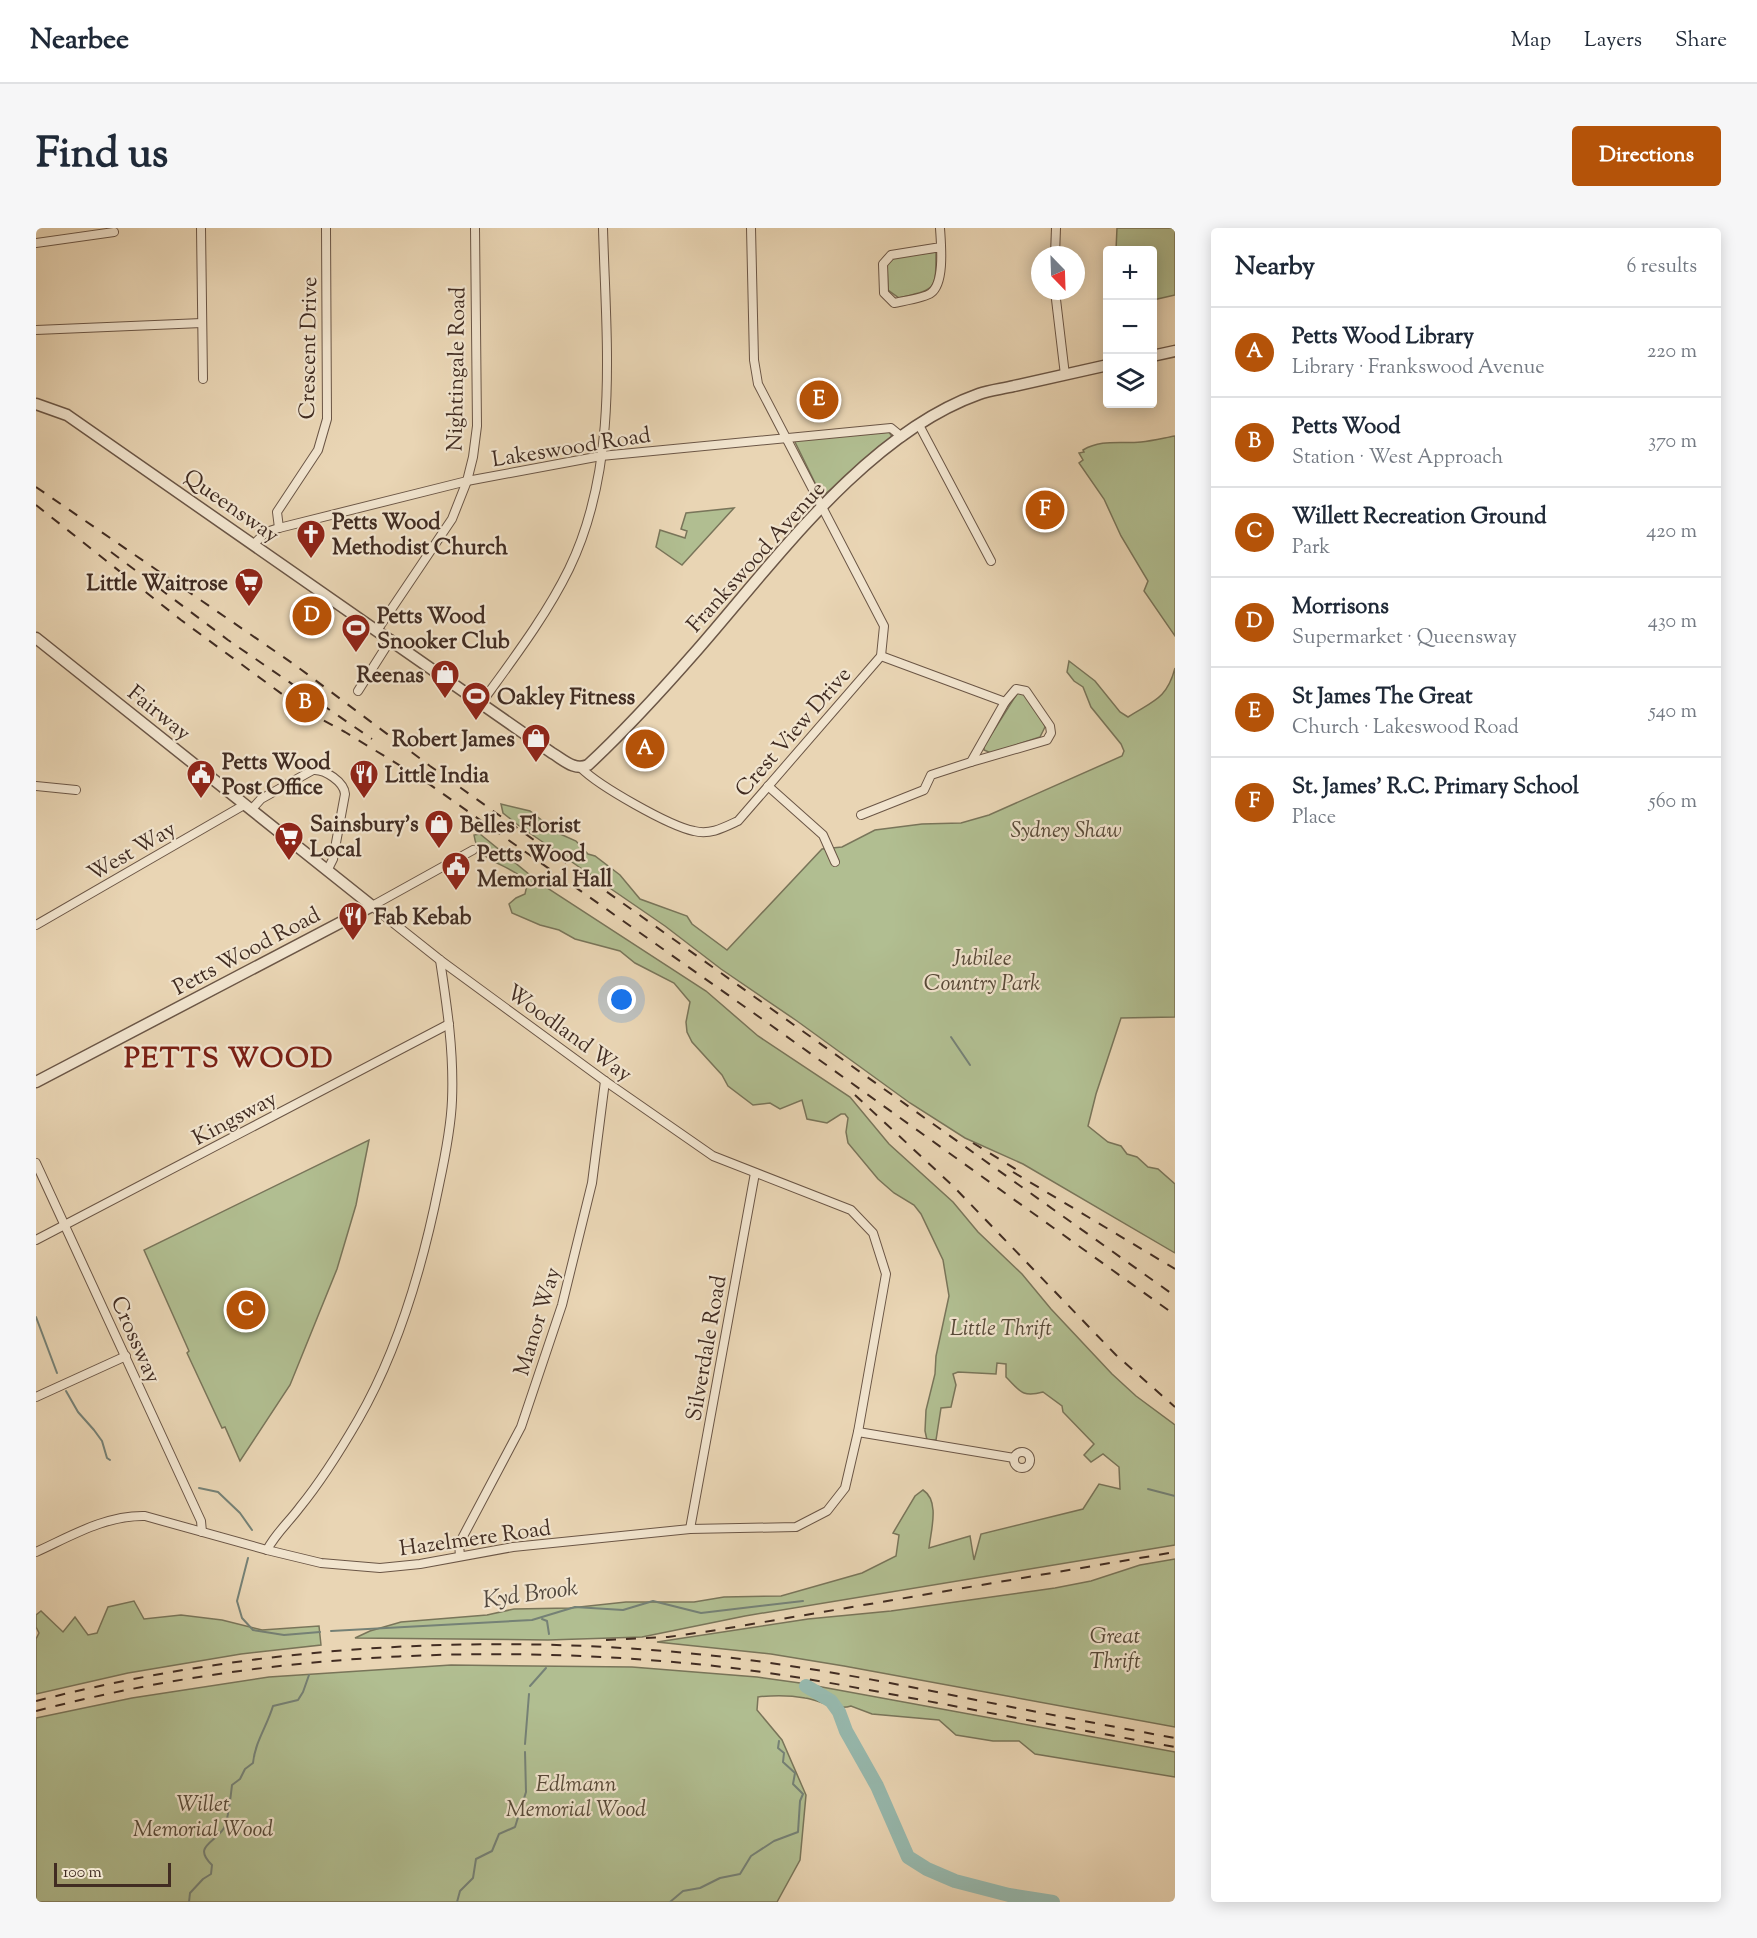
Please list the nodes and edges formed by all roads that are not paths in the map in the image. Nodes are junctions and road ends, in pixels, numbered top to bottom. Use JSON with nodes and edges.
{"nodes":[{"id":1,"x":201,"y":228,"type":"edge"},
{"id":2,"x":326,"y":228,"type":"edge"},
{"id":3,"x":475,"y":228,"type":"edge"},
{"id":4,"x":603,"y":228,"type":"edge"},
{"id":5,"x":750,"y":228,"type":"edge"},
{"id":6,"x":940,"y":228,"type":"edge"},
{"id":7,"x":1056,"y":228,"type":"edge"},
{"id":8,"x":114,"y":231,"type":"dead end"},
{"id":9,"x":36,"y":242,"type":"edge"},
{"id":10,"x":1055,"y":246,"type":"edge"},
{"id":11,"x":36,"y":248,"type":"edge"},
{"id":12,"x":940,"y":248,"type":"junction"},
{"id":13,"x":1056,"y":300,"type":"edge"},
{"id":14,"x":202,"y":323,"type":"junction"},
{"id":15,"x":36,"y":330,"type":"edge"},
{"id":16,"x":1175,"y":351,"type":"edge"},
{"id":17,"x":1157,"y":355,"type":"edge"},
{"id":18,"x":1103,"y":366,"type":"edge"},
{"id":19,"x":1065,"y":375,"type":"junction"},
{"id":20,"x":203,"y":379,"type":"dead end"},
{"id":21,"x":36,"y":404,"type":"edge"},
{"id":22,"x":919,"y":425,"type":"junction"},
{"id":23,"x":902,"y":436,"type":"junction"},
{"id":24,"x":786,"y":438,"type":"junction"},
{"id":25,"x":601,"y":456,"type":"junction"},
{"id":26,"x":467,"y":481,"type":"junction"},
{"id":27,"x":821,"y":507,"type":"junction"},
{"id":28,"x":279,"y":528,"type":"junction"},
{"id":29,"x":254,"y":544,"type":"junction"},
{"id":30,"x":991,"y":561,"type":"dead end"},
{"id":31,"x":378,"y":630,"type":"junction"},
{"id":32,"x":36,"y":638,"type":"edge"},
{"id":33,"x":391,"y":639,"type":"junction"},
{"id":34,"x":881,"y":656,"type":"junction"},
{"id":35,"x":358,"y":691,"type":"dead end"},
{"id":36,"x":482,"y":702,"type":"junction"},
{"id":37,"x":1005,"y":702,"type":"junction"},
{"id":38,"x":971,"y":762,"type":"junction"},
{"id":39,"x":581,"y":768,"type":"junction"},
{"id":40,"x":36,"y":786,"type":"edge"},
{"id":41,"x":768,"y":786,"type":"junction"},
{"id":42,"x":76,"y":790,"type":"dead end"},
{"id":43,"x":248,"y":807,"type":"junction"},
{"id":44,"x":861,"y":815,"type":"dead end"},
{"id":45,"x":473,"y":850,"type":"dead end"},
{"id":46,"x":835,"y":862,"type":"dead end"},
{"id":47,"x":328,"y":869,"type":"junction"},
{"id":48,"x":372,"y":906,"type":"junction"},
{"id":49,"x":36,"y":925,"type":"edge"},
{"id":50,"x":440,"y":960,"type":"junction"},
{"id":51,"x":449,"y":1024,"type":"junction"},
{"id":52,"x":605,"y":1081,"type":"junction"},
{"id":53,"x":36,"y":1082,"type":"edge"},
{"id":54,"x":36,"y":1162,"type":"edge"},
{"id":55,"x":755,"y":1173,"type":"junction"},
{"id":56,"x":66,"y":1226,"type":"junction"},
{"id":57,"x":36,"y":1240,"type":"edge"},
{"id":58,"x":126,"y":1356,"type":"junction"},
{"id":59,"x":36,"y":1397,"type":"edge"},
{"id":60,"x":858,"y":1432,"type":"junction"},
{"id":61,"x":1014,"y":1458,"type":"dead end"},
{"id":62,"x":690,"y":1529,"type":"junction"},
{"id":63,"x":202,"y":1532,"type":"junction"},
{"id":64,"x":267,"y":1550,"type":"junction"},
{"id":65,"x":36,"y":1552,"type":"edge"},
{"id":66,"x":460,"y":1556,"type":"junction"}],
"edges":[{"from":1,"to":14,"type":"street"},
{"from":2,"to":28,"type":"street","name":"Crescent Drive"},
{"from":3,"to":26,"type":"street","name":"Nightingale Road"},
{"from":4,"to":25,"type":"street"},
{"from":5,"to":24,"type":"street"},
{"from":6,"to":12,"type":"street"},
{"from":7,"to":10,"type":"street"},
{"from":8,"to":9,"type":"street"},
{"from":9,"to":11,"type":"street"},
{"from":12,"to":12,"type":"street"},
{"from":13,"to":19,"type":"street"},
{"from":14,"to":15,"type":"street"},
{"from":14,"to":20,"type":"street"},
{"from":16,"to":17,"type":"street"},
{"from":18,"to":19,"type":"street","name":"Frankswood Avenue"},
{"from":19,"to":22,"type":"street","name":"Frankswood Avenue"},
{"from":21,"to":29,"type":"street","name":"Queensway"},
{"from":22,"to":23,"type":"street","name":"Frankswood Avenue"},
{"from":22,"to":30,"type":"street"},
{"from":23,"to":24,"type":"street","name":"Lakeswood Road"},
{"from":23,"to":27,"type":"street","name":"Frankswood Avenue"},
{"from":24,"to":25,"type":"street","name":"Lakeswood Road"},
{"from":24,"to":27,"type":"street"},
{"from":25,"to":26,"type":"street","name":"Lakeswood Road"},
{"from":25,"to":36,"type":"street"},
{"from":26,"to":28,"type":"street","name":"Lakeswood Road"},
{"from":26,"to":31,"type":"street","name":"Nightingale Road"},
{"from":27,"to":34,"type":"street"},
{"from":27,"to":39,"type":"street","name":"Frankswood Avenue"},
{"from":28,"to":29,"type":"street","name":"Lakeswood Road"},
{"from":29,"to":31,"type":"street","name":"Queensway"},
{"from":31,"to":33,"type":"street","name":"Queensway"},
{"from":32,"to":43,"type":"street","name":"Fairway"},
{"from":33,"to":35,"type":"street"},
{"from":33,"to":36,"type":"street","name":"Queensway"},
{"from":34,"to":37,"type":"street"},
{"from":34,"to":41,"type":"street","name":"Crest View Drive"},
{"from":36,"to":39,"type":"street","name":"Queensway"},
{"from":37,"to":38,"type":"street"},
{"from":37,"to":38,"type":"street"},
{"from":38,"to":44,"type":"street"},
{"from":39,"to":41,"type":"street","name":"Crest View Drive"},
{"from":40,"to":42,"type":"street"},
{"from":41,"to":46,"type":"street"},
{"from":43,"to":47,"type":"street","name":"Fairway"},
{"from":43,"to":47,"type":"street","name":"West Way"},
{"from":43,"to":49,"type":"street","name":"West Way"},
{"from":45,"to":48,"type":"street","name":"Petts Wood Road"},
{"from":47,"to":48,"type":"street","name":"Fairway"},
{"from":48,"to":50,"type":"street","name":"Woodland Way"},
{"from":48,"to":53,"type":"street","name":"Petts Wood Road"},
{"from":50,"to":51,"type":"street"},
{"from":50,"to":52,"type":"street","name":"Woodland Way"},
{"from":51,"to":56,"type":"street","name":"Kingsway"},
{"from":51,"to":64,"type":"street"},
{"from":52,"to":55,"type":"street","name":"Woodland Way"},
{"from":52,"to":66,"type":"street","name":"Manor Way"},
{"from":54,"to":56,"type":"street","name":"Crossway"},
{"from":55,"to":60,"type":"street"},
{"from":55,"to":62,"type":"street","name":"Silverdale Road"},
{"from":56,"to":57,"type":"street","name":"Kingsway"},
{"from":56,"to":58,"type":"street","name":"Crossway"},
{"from":58,"to":59,"type":"street"},
{"from":58,"to":63,"type":"street","name":"Crossway"},
{"from":60,"to":61,"type":"street"},
{"from":60,"to":62,"type":"street"},
{"from":62,"to":66,"type":"street","name":"Hazelmere Road"},
{"from":63,"to":64,"type":"street","name":"Hazelmere Road"},
{"from":63,"to":65,"type":"street","name":"Hazelmere Road"},
{"from":64,"to":66,"type":"street","name":"Hazelmere Road"}]}
